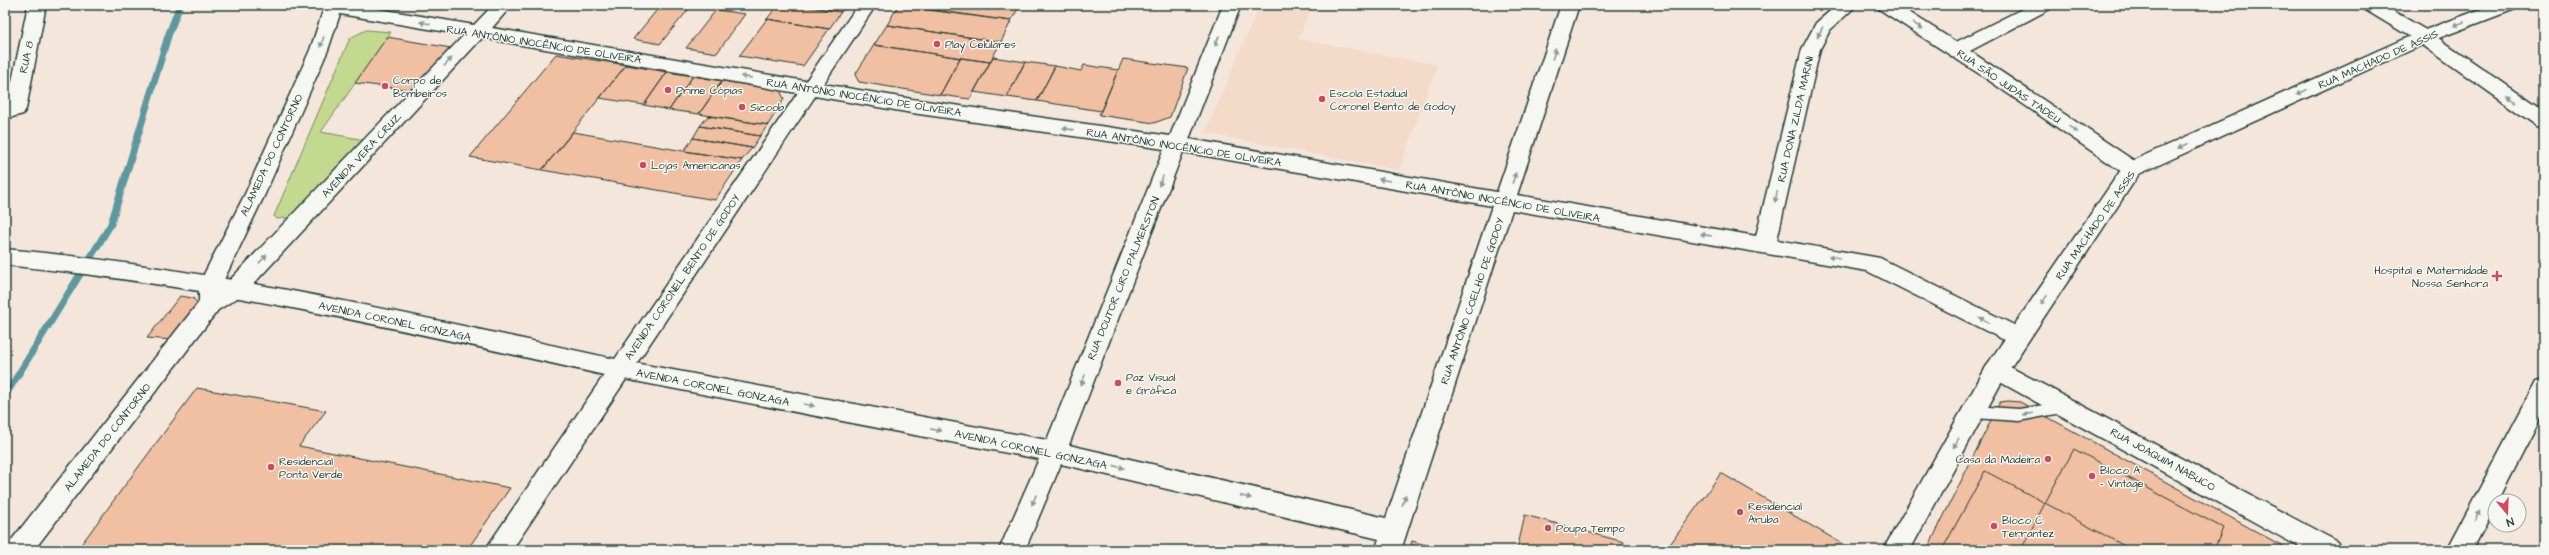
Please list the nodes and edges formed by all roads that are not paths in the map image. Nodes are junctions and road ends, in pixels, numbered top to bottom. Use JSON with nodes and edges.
{"nodes":[{"id":1,"x":37,"y":5,"type":"edge"},
{"id":2,"x":503,"y":5,"type":"edge"},
{"id":3,"x":867,"y":5,"type":"edge"},
{"id":4,"x":1232,"y":5,"type":"edge"},
{"id":5,"x":1570,"y":5,"type":"edge"},
{"id":6,"x":1848,"y":5,"type":"edge"},
{"id":7,"x":1885,"y":5,"type":"edge"},
{"id":8,"x":2044,"y":5,"type":"edge"},
{"id":9,"x":2370,"y":5,"type":"edge"},
{"id":10,"x":2509,"y":5,"type":"edge"},
{"id":11,"x":334,"y":6,"type":"edge"},
{"id":12,"x":476,"y":33,"type":"junction"},
{"id":13,"x":2424,"y":37,"type":"junction"},
{"id":14,"x":1956,"y":50,"type":"junction"},
{"id":15,"x":812,"y":88,"type":"junction"},
{"id":16,"x":10,"y":110,"type":"edge"},
{"id":17,"x":2544,"y":121,"type":"edge"},
{"id":18,"x":1176,"y":144,"type":"junction"},
{"id":19,"x":2132,"y":169,"type":"junction"},
{"id":20,"x":1506,"y":202,"type":"junction"},
{"id":21,"x":1765,"y":245,"type":"junction"},
{"id":22,"x":5,"y":257,"type":"edge"},
{"id":23,"x":237,"y":287,"type":"junction"},
{"id":24,"x":210,"y":294,"type":"junction"},
{"id":25,"x":2018,"y":337,"type":"junction"},
{"id":26,"x":619,"y":369,"type":"junction"},
{"id":27,"x":1997,"y":369,"type":"junction"},
{"id":28,"x":2544,"y":389,"type":"edge"},
{"id":29,"x":2067,"y":407,"type":"junction"},
{"id":30,"x":1973,"y":412,"type":"junction"},
{"id":31,"x":1054,"y":452,"type":"junction"},
{"id":32,"x":1390,"y":541,"type":"edge"},
{"id":33,"x":19,"y":550,"type":"edge"},
{"id":34,"x":498,"y":550,"type":"edge"},
{"id":35,"x":1012,"y":550,"type":"edge"},
{"id":36,"x":1896,"y":550,"type":"edge"},
{"id":37,"x":2329,"y":550,"type":"edge"},
{"id":38,"x":2460,"y":550,"type":"edge"}],
"edges":[{"from":1,"to":16,"type":"street","name":"RUA 8"},
{"from":2,"to":12,"type":"street","name":"AVENIDA VERA CRUZ"},
{"from":3,"to":15,"type":"street","name":"AVENIDA CORONEL BENTO DE GODOY"},
{"from":4,"to":18,"type":"street","name":"RUA DOUTOR CIRO PALMERSTON","one_way":true},
{"from":20,"to":5,"type":"street","name":"RUA ANTÔNIO COELHO DE GODOY","one_way":true},
{"from":6,"to":21,"type":"street","name":"RUA DONA ZILDA MARINI","one_way":true},
{"from":7,"to":14,"type":"street","name":"RUA SÃO JUDAS TADEU","one_way":true},
{"from":8,"to":14,"type":"street"},
{"from":9,"to":13,"type":"street"},
{"from":10,"to":13,"type":"street","name":"RUA MACHADO DE ASSIS","one_way":true},
{"from":12,"to":11,"type":"street","name":"RUA ANTÔNIO INOCÊNCIO DE OLIVEIRA","one_way":true},
{"from":11,"to":24,"type":"street","name":"ALAMEDA DO CONTORNO","one_way":true},
{"from":15,"to":12,"type":"street","name":"RUA ANTÔNIO INOCÊNCIO DE OLIVEIRA","one_way":true},
{"from":23,"to":12,"type":"street","name":"AVENIDA VERA CRUZ","one_way":true},
{"from":17,"to":13,"type":"street","one_way":true},
{"from":13,"to":19,"type":"street","name":"RUA MACHADO DE ASSIS","one_way":true},
{"from":14,"to":19,"type":"street","name":"RUA SÃO JUDAS TADEU","one_way":true},
{"from":18,"to":15,"type":"street","name":"RUA ANTÔNIO INOCÊNCIO DE OLIVEIRA","one_way":true},
{"from":15,"to":26,"type":"street","name":"AVENIDA CORONEL BENTO DE GODOY"},
{"from":20,"to":18,"type":"street","name":"RUA ANTÔNIO INOCÊNCIO DE OLIVEIRA","one_way":true},
{"from":18,"to":31,"type":"street","name":"RUA DOUTOR CIRO PALMERSTON","one_way":true},
{"from":19,"to":25,"type":"street","name":"RUA MACHADO DE ASSIS","one_way":true},
{"from":21,"to":20,"type":"street","name":"RUA ANTÔNIO INOCÊNCIO DE OLIVEIRA","one_way":true},
{"from":32,"to":20,"type":"street","name":"RUA ANTÔNIO COELHO DE GODOY","one_way":true},
{"from":25,"to":21,"type":"street","name":"RUA ANTÔNIO INOCÊNCIO DE OLIVEIRA","one_way":true},
{"from":22,"to":24,"type":"street"},
{"from":23,"to":24,"type":"street","name":"ALAMEDA DO CONTORNO"},
{"from":23,"to":26,"type":"street","name":"AVENIDA CORONEL GONZAGA"},
{"from":24,"to":33,"type":"street","name":"ALAMEDA DO CONTORNO"},
{"from":25,"to":27,"type":"street","name":"RUA MACHADO DE ASSIS"},
{"from":26,"to":31,"type":"street","name":"AVENIDA CORONEL GONZAGA","one_way":true},
{"from":26,"to":34,"type":"street","name":"AVENIDA CORONEL BENTO DE GODOY"},
{"from":27,"to":29,"type":"street","name":"RUA JOAQUIM NABUCO"},
{"from":27,"to":30,"type":"street","name":"RUA MACHADO DE ASSIS"},
{"from":38,"to":28,"type":"street","one_way":true},
{"from":29,"to":30,"type":"lane","one_way":true},
{"from":29,"to":37,"type":"street","name":"RUA JOAQUIM NABUCO"},
{"from":30,"to":36,"type":"street","name":"RUA MACHADO DE ASSIS","one_way":true},
{"from":31,"to":32,"type":"street","name":"AVENIDA CORONEL GONZAGA","one_way":true},
{"from":31,"to":35,"type":"street","name":"RUA DOUTOR CIRO PALMERSTON","one_way":true}]}
